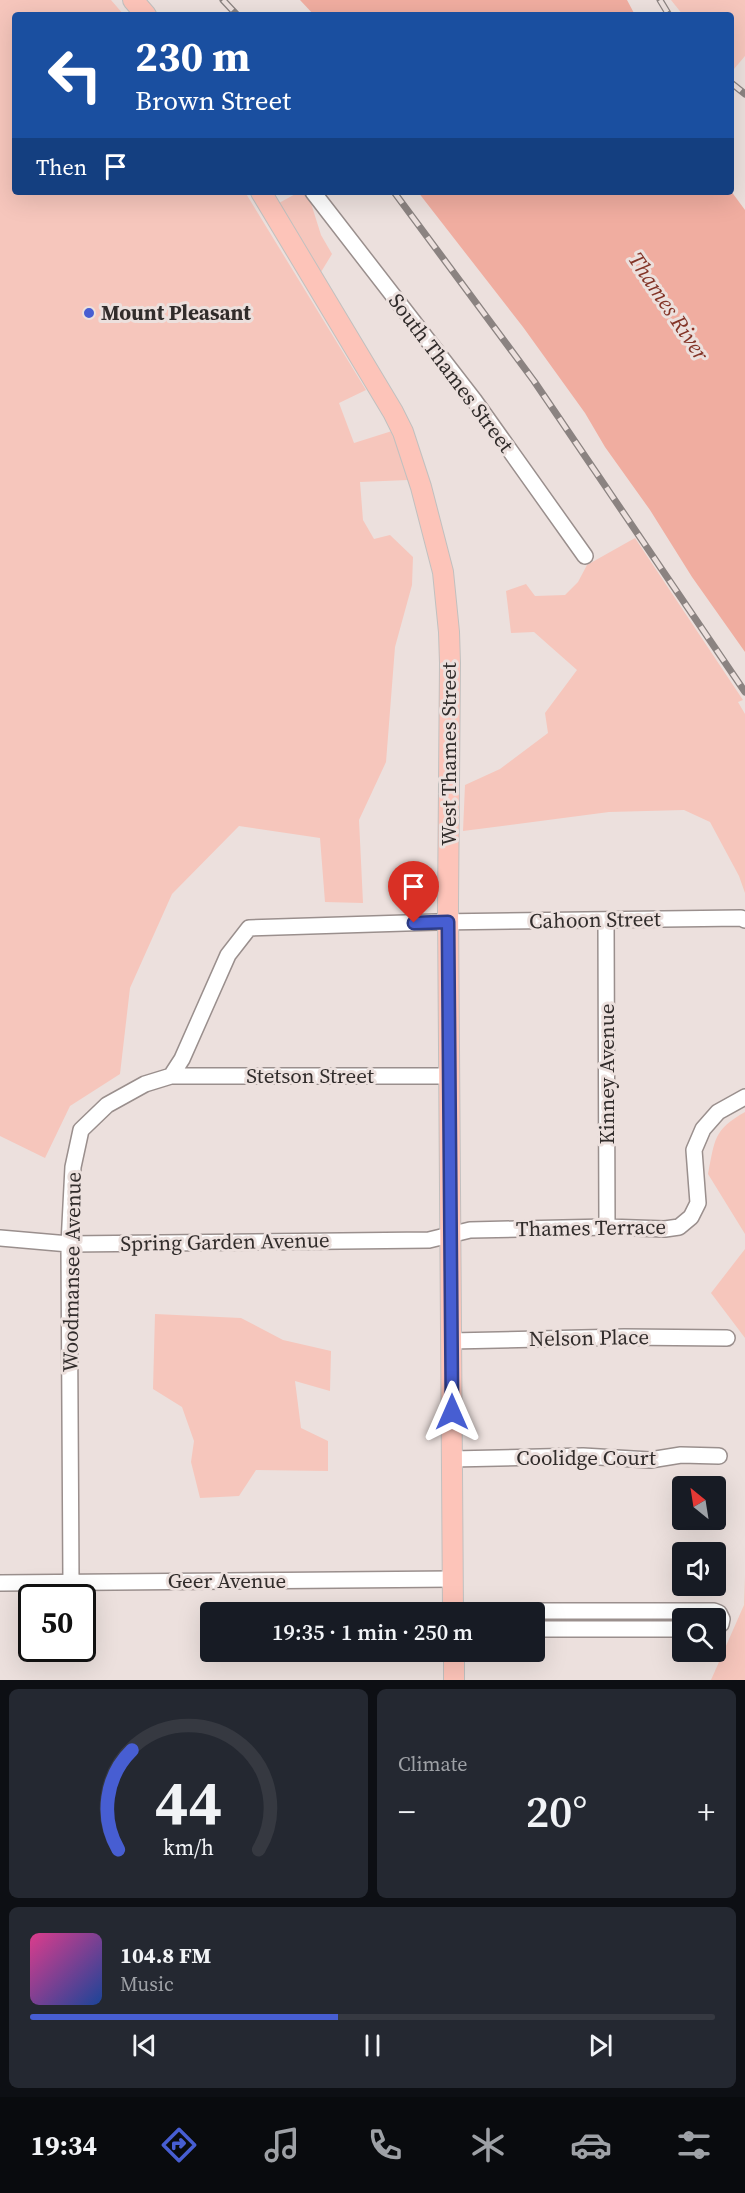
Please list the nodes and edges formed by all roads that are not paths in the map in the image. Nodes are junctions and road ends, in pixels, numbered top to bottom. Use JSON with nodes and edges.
{"nodes":[{"id":1,"x":133,"y":0,"type":"edge"},
{"id":2,"x":143,"y":12,"type":"edge"},
{"id":3,"x":263,"y":195,"type":"edge"},
{"id":4,"x":315,"y":195,"type":"edge"},
{"id":5,"x":585,"y":556,"type":"dead end"},
{"id":6,"x":743,"y":919,"type":"edge"},
{"id":7,"x":606,"y":920,"type":"junction"},
{"id":8,"x":448,"y":922,"type":"junction"},
{"id":9,"x":171,"y":1076,"type":"junction"},
{"id":10,"x":449,"y":1076,"type":"junction"},
{"id":11,"x":745,"y":1097,"type":"edge"},
{"id":12,"x":607,"y":1227,"type":"junction"},
{"id":13,"x":450,"y":1236,"type":"junction"},
{"id":14,"x":0,"y":1238,"type":"edge"},
{"id":15,"x":69,"y":1244,"type":"junction"},
{"id":16,"x":727,"y":1338,"type":"dead end"},
{"id":17,"x":451,"y":1341,"type":"junction"},
{"id":18,"x":719,"y":1456,"type":"dead end"},
{"id":19,"x":452,"y":1459,"type":"junction"},
{"id":20,"x":453,"y":1579,"type":"junction"},
{"id":21,"x":71,"y":1582,"type":"junction"},
{"id":22,"x":0,"y":1583,"type":"edge"},
{"id":23,"x":453,"y":1602,"type":"edge"},
{"id":24,"x":672,"y":1611,"type":"edge"},
{"id":25,"x":545,"y":1612,"type":"edge"},
{"id":26,"x":545,"y":1629,"type":"edge"},
{"id":27,"x":672,"y":1629,"type":"edge"},
{"id":28,"x":454,"y":1662,"type":"edge"},
{"id":29,"x":454,"y":1680,"type":"edge"}],
"edges":[{"from":1,"to":2,"type":"main road"},
{"from":3,"to":8,"type":"main road","name":"West Thames Street"},
{"from":4,"to":5,"type":"street","name":"South Thames Street"},
{"from":6,"to":7,"type":"street","name":"Cahoon Street"},
{"from":7,"to":8,"type":"street","name":"Cahoon Street"},
{"from":7,"to":12,"type":"street","name":"Kinney Avenue"},
{"from":8,"to":9,"type":"street","name":"Cahoon Street"},
{"from":8,"to":10,"type":"main road","name":"West Thames Street"},
{"from":9,"to":10,"type":"street","name":"Stetson Street"},
{"from":9,"to":15,"type":"street","name":"Woodmansee Avenue"},
{"from":10,"to":13,"type":"main road","name":"West Thames Street"},
{"from":11,"to":12,"type":"street","name":"Thames Terrace"},
{"from":12,"to":13,"type":"street","name":"Thames Terrace"},
{"from":13,"to":15,"type":"street","name":"Spring Garden Avenue"},
{"from":13,"to":17,"type":"main road","name":"West Thames Street"},
{"from":14,"to":15,"type":"street","name":"Spring Garden Avenue"},
{"from":15,"to":21,"type":"street","name":"Woodmansee Avenue"},
{"from":16,"to":17,"type":"street","name":"Nelson Place"},
{"from":17,"to":19,"type":"main road","name":"West Thames Street"},
{"from":18,"to":19,"type":"street","name":"Coolidge Court"},
{"from":19,"to":20,"type":"main road","name":"West Thames Street"},
{"from":20,"to":21,"type":"street","name":"Geer Avenue"},
{"from":20,"to":23,"type":"main road","name":"West Thames Street"},
{"from":21,"to":22,"type":"street","name":"Geer Avenue"},
{"from":24,"to":25,"type":"street"},
{"from":26,"to":27,"type":"street"},
{"from":28,"to":29,"type":"main road"}]}
